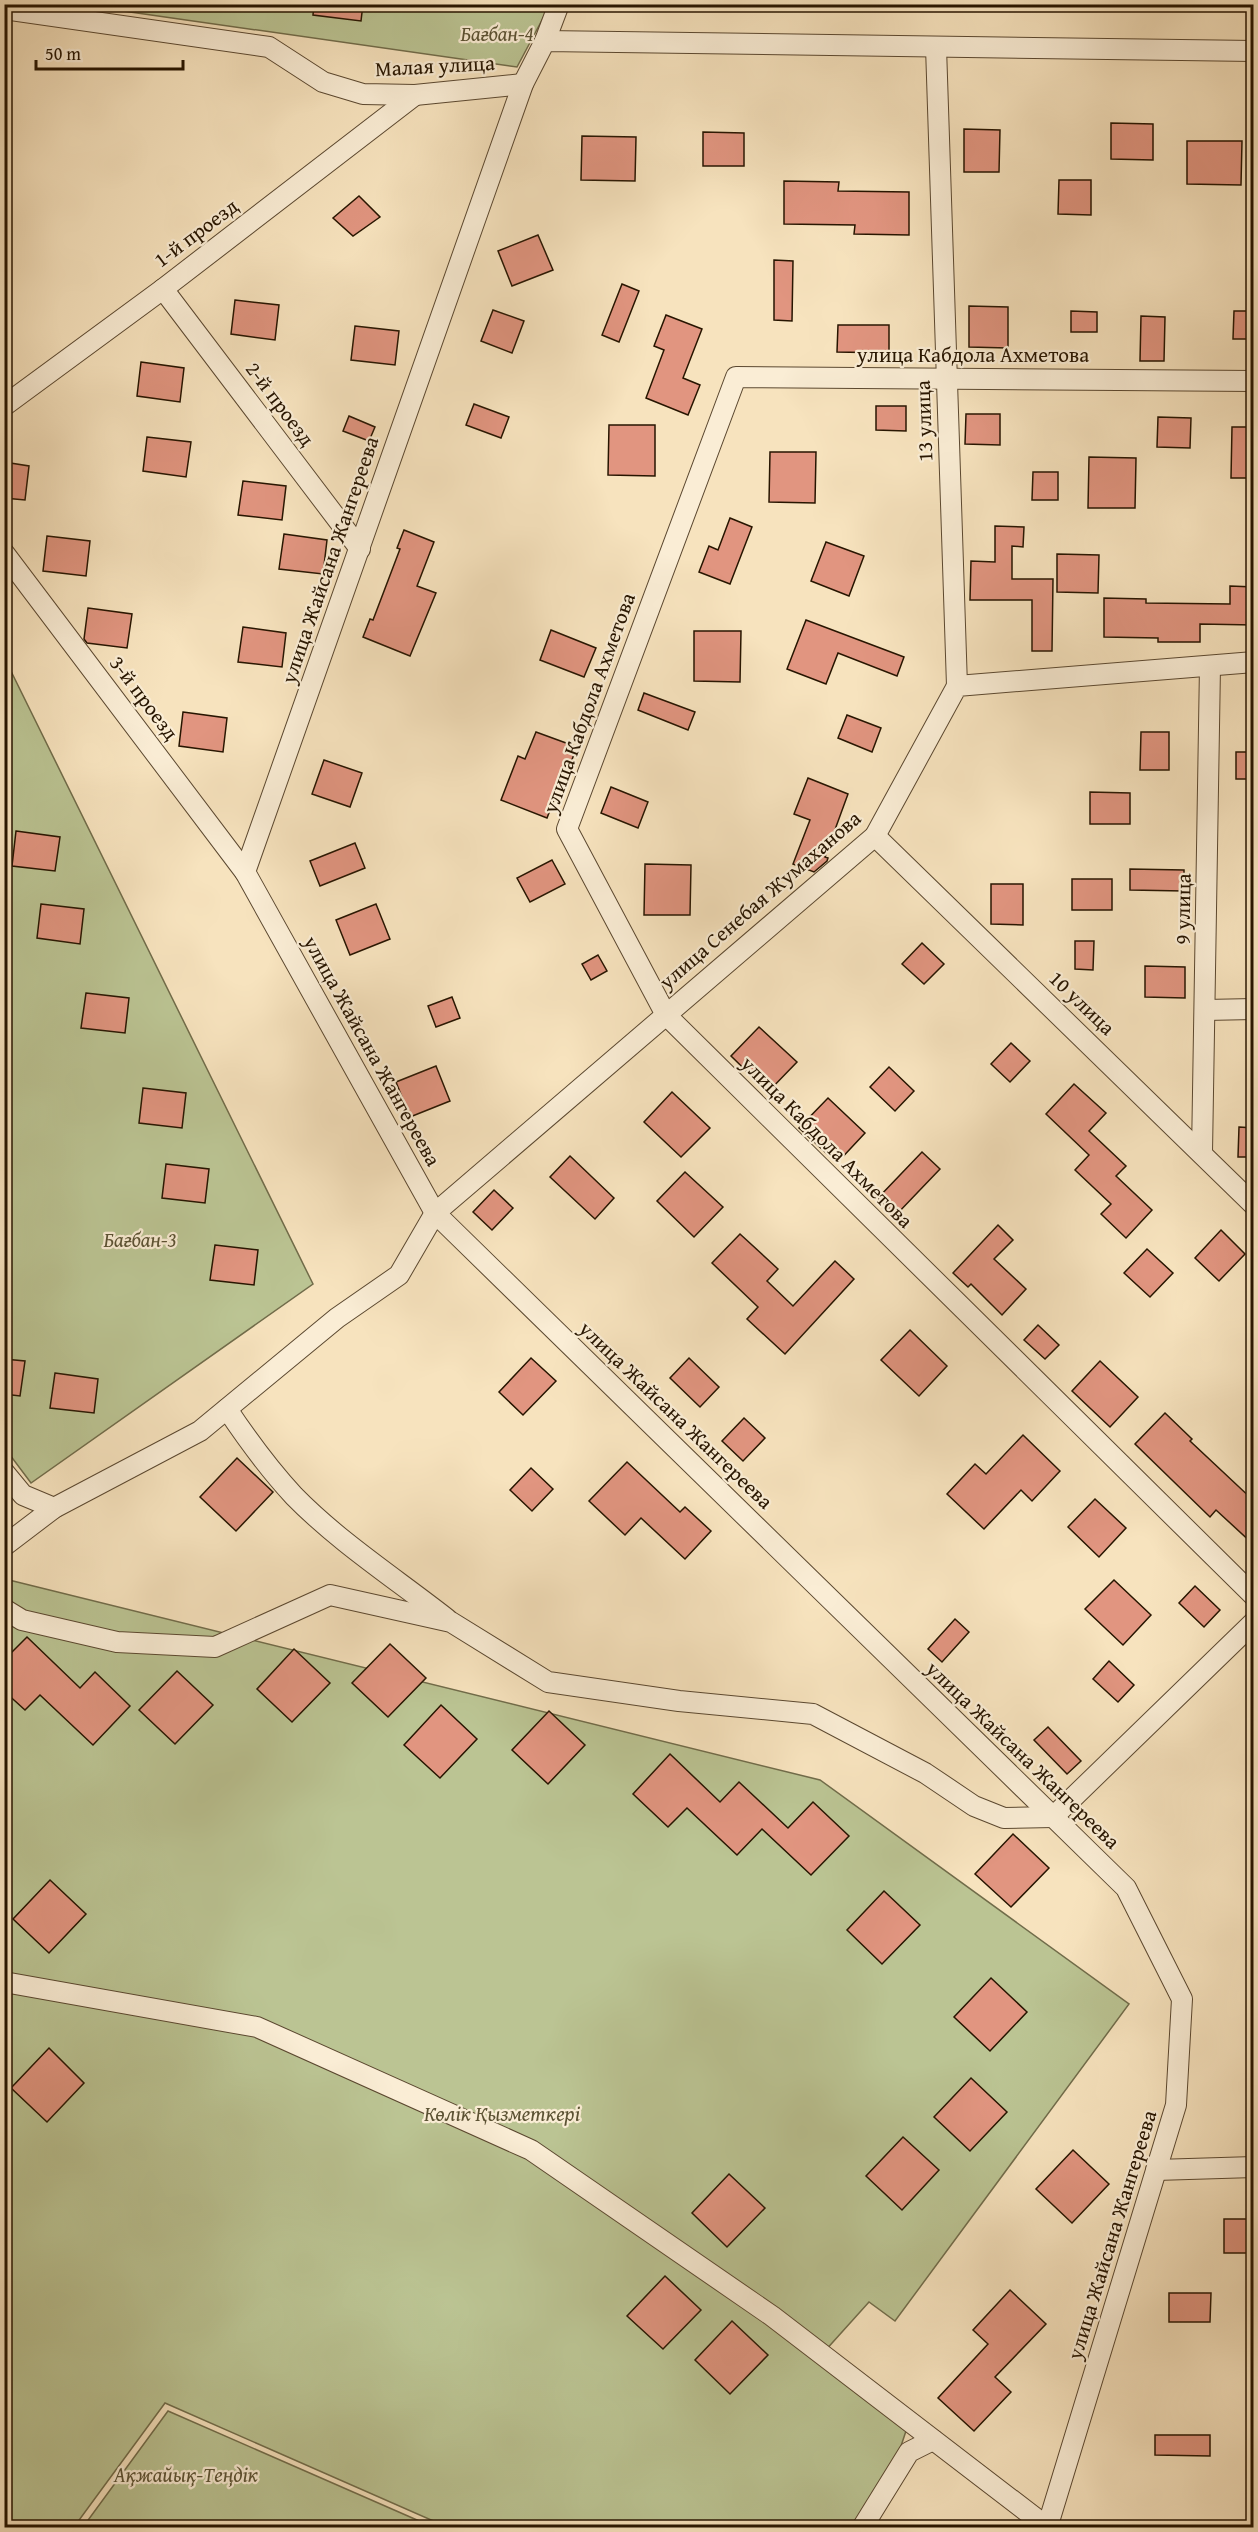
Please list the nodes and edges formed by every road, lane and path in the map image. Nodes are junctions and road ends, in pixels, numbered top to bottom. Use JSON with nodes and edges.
{"nodes":[{"id":1,"x":559,"y":4,"type":"edge"},
{"id":2,"x":4,"y":9,"type":"edge"},
{"id":3,"x":545,"y":40,"type":"junction"},
{"id":4,"x":936,"y":46,"type":"junction"},
{"id":5,"x":1254,"y":51,"type":"edge"},
{"id":6,"x":523,"y":84,"type":"junction"},
{"id":7,"x":415,"y":95,"type":"junction"},
{"id":8,"x":163,"y":288,"type":"junction"},
{"id":9,"x":947,"y":379,"type":"junction"},
{"id":10,"x":1254,"y":381,"type":"edge"},
{"id":11,"x":4,"y":406,"type":"edge"},
{"id":12,"x":360,"y":549,"type":"junction"},
{"id":13,"x":4,"y":553,"type":"edge"},
{"id":14,"x":1254,"y":662,"type":"edge"},
{"id":15,"x":1210,"y":666,"type":"junction"},
{"id":16,"x":957,"y":687,"type":"junction"},
{"id":17,"x":875,"y":836,"type":"junction"},
{"id":18,"x":245,"y":872,"type":"junction"},
{"id":19,"x":1254,"y":1009,"type":"edge"},
{"id":20,"x":1205,"y":1010,"type":"junction"},
{"id":21,"x":666,"y":1015,"type":"junction"},
{"id":22,"x":1202,"y":1153,"type":"junction"},
{"id":23,"x":1254,"y":1205,"type":"edge"},
{"id":24,"x":435,"y":1213,"type":"junction"},
{"id":25,"x":227,"y":1409,"type":"junction"},
{"id":26,"x":4,"y":1472,"type":"edge"},
{"id":27,"x":54,"y":1508,"type":"junction"},
{"id":28,"x":4,"y":1546,"type":"edge"},
{"id":29,"x":1254,"y":1596,"type":"edge"},
{"id":30,"x":4,"y":1609,"type":"edge"},
{"id":31,"x":451,"y":1622,"type":"junction"},
{"id":32,"x":1254,"y":1622,"type":"edge"},
{"id":33,"x":1053,"y":1817,"type":"junction"},
{"id":34,"x":4,"y":1982,"type":"edge"},
{"id":35,"x":1254,"y":2167,"type":"edge"},
{"id":36,"x":1156,"y":2170,"type":"junction"},
{"id":37,"x":933,"y":2440,"type":"junction"},
{"id":38,"x":1047,"y":2527,"type":"edge"},
{"id":39,"x":862,"y":2528,"type":"edge"}],
"edges":[{"from":1,"to":3,"type":"street","name":"улица Жайсана Жангереева"},
{"from":2,"to":7,"type":"street","name":"Малая улица"},
{"from":3,"to":4,"type":"street"},
{"from":3,"to":6,"type":"street","name":"улица Жайсана Жангереева"},
{"from":4,"to":5,"type":"street"},
{"from":4,"to":9,"type":"street","name":"13 улица"},
{"from":6,"to":7,"type":"street","name":"Малая улица"},
{"from":6,"to":12,"type":"street","name":"улица Жайсана Жангереева"},
{"from":7,"to":8,"type":"street","name":"1-й проезд"},
{"from":8,"to":11,"type":"street","name":"1-й проезд"},
{"from":8,"to":12,"type":"street","name":"2-й проезд"},
{"from":9,"to":10,"type":"street","name":"улица Кабдола Ахметова"},
{"from":9,"to":16,"type":"street","name":"13 улица"},
{"from":9,"to":21,"type":"street","name":"улица Кабдола Ахметова"},
{"from":12,"to":18,"type":"street","name":"улица Жайсана Жангереева"},
{"from":13,"to":18,"type":"street","name":"3-й проезд"},
{"from":14,"to":15,"type":"street"},
{"from":15,"to":16,"type":"street"},
{"from":15,"to":20,"type":"street","name":"9 улица"},
{"from":16,"to":17,"type":"street","name":"улица Сенебая Жумаханова"},
{"from":17,"to":21,"type":"street","name":"улица Сенебая Жумаханова"},
{"from":17,"to":22,"type":"street","name":"10 улица"},
{"from":18,"to":24,"type":"street","name":"улица Жайсана Жангереева"},
{"from":19,"to":20,"type":"street"},
{"from":20,"to":22,"type":"street","name":"9 улица"},
{"from":21,"to":24,"type":"street","name":"улица Сенебая Жумаханова"},
{"from":21,"to":29,"type":"street","name":"улица Кабдола Ахметова"},
{"from":22,"to":23,"type":"street","name":"10 улица"},
{"from":24,"to":25,"type":"street","name":"улица Сенебая Жумаханова"},
{"from":24,"to":33,"type":"street","name":"улица Жайсана Жангереева"},
{"from":25,"to":27,"type":"street","name":"улица Сенебая Жумаханова"},
{"from":25,"to":31,"type":"street"},
{"from":26,"to":27,"type":"street"},
{"from":27,"to":28,"type":"street","name":"улица Сенебая Жумаханова"},
{"from":30,"to":31,"type":"street"},
{"from":31,"to":33,"type":"street"},
{"from":32,"to":33,"type":"street"},
{"from":33,"to":36,"type":"street","name":"улица Жайсана Жангереева"},
{"from":34,"to":37,"type":"street"},
{"from":35,"to":36,"type":"street"},
{"from":36,"to":38,"type":"street","name":"улица Жайсана Жангереева"},
{"from":37,"to":38,"type":"street"},
{"from":37,"to":39,"type":"street"}]}
